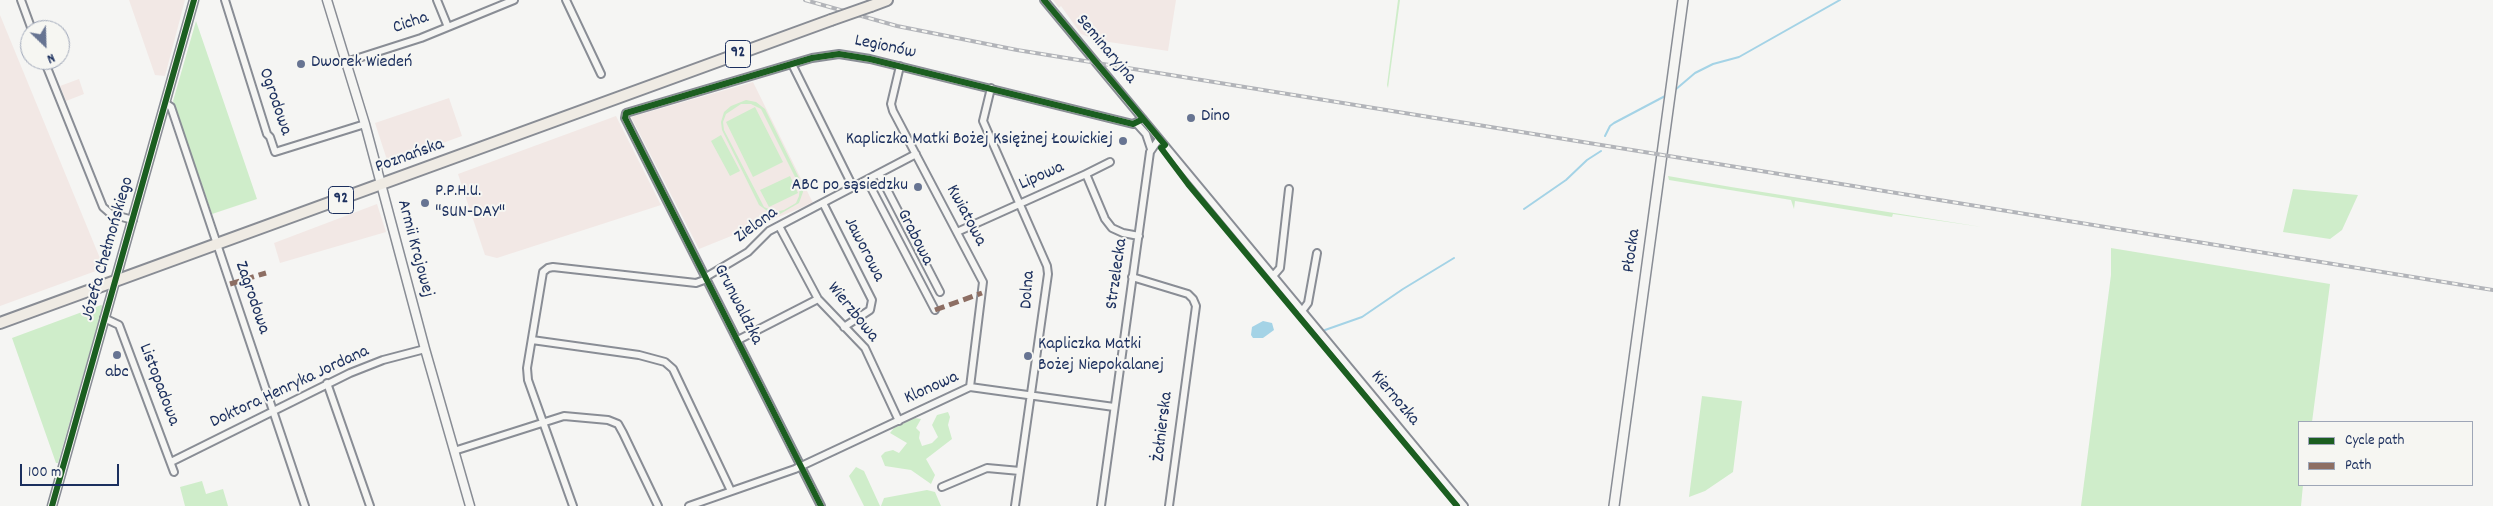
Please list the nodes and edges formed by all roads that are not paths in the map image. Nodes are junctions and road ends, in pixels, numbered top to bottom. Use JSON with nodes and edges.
{"nodes":[{"id":1,"x":21,"y":0,"type":"edge"},
{"id":2,"x":194,"y":0,"type":"edge"},
{"id":3,"x":225,"y":0,"type":"edge"},
{"id":4,"x":327,"y":0,"type":"edge"},
{"id":5,"x":437,"y":0,"type":"edge"},
{"id":6,"x":514,"y":0,"type":"edge"},
{"id":7,"x":566,"y":0,"type":"edge"},
{"id":8,"x":886,"y":0,"type":"edge"},
{"id":9,"x":1044,"y":0,"type":"edge"},
{"id":10,"x":1683,"y":0,"type":"edge"},
{"id":11,"x":28,"y":20,"type":"edge"},
{"id":12,"x":448,"y":27,"type":"junction"},
{"id":13,"x":346,"y":62,"type":"junction"},
{"id":14,"x":792,"y":64,"type":"junction"},
{"id":15,"x":900,"y":66,"type":"junction"},
{"id":16,"x":48,"y":70,"type":"edge"},
{"id":17,"x":601,"y":74,"type":"dead end"},
{"id":18,"x":991,"y":88,"type":"junction"},
{"id":19,"x":165,"y":103,"type":"junction"},
{"id":20,"x":625,"y":118,"type":"joint"},
{"id":21,"x":1143,"y":119,"type":"junction"},
{"id":22,"x":365,"y":124,"type":"junction"},
{"id":23,"x":1137,"y":124,"type":"junction"},
{"id":24,"x":1160,"y":139,"type":"junction"},
{"id":25,"x":1151,"y":150,"type":"junction"},
{"id":26,"x":916,"y":154,"type":"junction"},
{"id":27,"x":1110,"y":162,"type":"dead end"},
{"id":28,"x":879,"y":174,"type":"junction"},
{"id":29,"x":1086,"y":174,"type":"junction"},
{"id":30,"x":867,"y":180,"type":"junction"},
{"id":31,"x":381,"y":185,"type":"junction"},
{"id":32,"x":853,"y":187,"type":"junction"},
{"id":33,"x":1289,"y":188,"type":"dead end"},
{"id":34,"x":823,"y":204,"type":"junction"},
{"id":35,"x":1019,"y":204,"type":"junction"},
{"id":36,"x":132,"y":220,"type":"junction"},
{"id":37,"x":779,"y":226,"type":"junction"},
{"id":38,"x":957,"y":232,"type":"junction"},
{"id":39,"x":1139,"y":236,"type":"junction"},
{"id":40,"x":217,"y":245,"type":"junction"},
{"id":41,"x":1317,"y":253,"type":"dead end"},
{"id":42,"x":1273,"y":276,"type":"junction"},
{"id":43,"x":1132,"y":277,"type":"junction"},
{"id":44,"x":706,"y":278,"type":"junction"},
{"id":45,"x":115,"y":282,"type":"junction"},
{"id":46,"x":940,"y":292,"type":"dead end"},
{"id":47,"x":818,"y":299,"type":"junction"},
{"id":48,"x":935,"y":310,"type":"dead end"},
{"id":49,"x":1302,"y":310,"type":"junction"},
{"id":50,"x":104,"y":318,"type":"junction"},
{"id":51,"x":0,"y":323,"type":"edge"},
{"id":52,"x":844,"y":327,"type":"junction"},
{"id":53,"x":532,"y":340,"type":"junction"},
{"id":54,"x":738,"y":340,"type":"junction"},
{"id":55,"x":425,"y":349,"type":"junction"},
{"id":56,"x":327,"y":383,"type":"junction"},
{"id":57,"x":970,"y":387,"type":"junction"},
{"id":58,"x":1030,"y":396,"type":"junction"},
{"id":59,"x":1114,"y":407,"type":"junction"},
{"id":60,"x":273,"y":411,"type":"junction"},
{"id":61,"x":899,"y":421,"type":"junction"},
{"id":62,"x":543,"y":422,"type":"junction"},
{"id":63,"x":454,"y":451,"type":"junction"},
{"id":64,"x":171,"y":462,"type":"junction"},
{"id":65,"x":801,"y":466,"type":"junction"},
{"id":66,"x":1020,"y":471,"type":"junction"},
{"id":67,"x":174,"y":472,"type":"dead end"},
{"id":68,"x":942,"y":487,"type":"dead end"},
{"id":69,"x":731,"y":491,"type":"junction"},
{"id":70,"x":52,"y":506,"type":"edge"},
{"id":71,"x":305,"y":506,"type":"edge"},
{"id":72,"x":370,"y":506,"type":"edge"},
{"id":73,"x":470,"y":506,"type":"edge"},
{"id":74,"x":572,"y":506,"type":"edge"},
{"id":75,"x":658,"y":506,"type":"edge"},
{"id":76,"x":689,"y":506,"type":"edge"},
{"id":77,"x":821,"y":506,"type":"edge"},
{"id":78,"x":1015,"y":506,"type":"edge"},
{"id":79,"x":1101,"y":506,"type":"edge"},
{"id":80,"x":1169,"y":506,"type":"edge"},
{"id":81,"x":1464,"y":506,"type":"edge"},
{"id":82,"x":1614,"y":506,"type":"edge"}],
"edges":[{"from":1,"to":11,"type":"street"},
{"from":2,"to":19,"type":"street","name":"Józefa Chełmońskiego"},
{"from":3,"to":22,"type":"street","name":"Ogrodowa"},
{"from":4,"to":13,"type":"street","name":"Armii Krajowej"},
{"from":5,"to":12,"type":"street"},
{"from":6,"to":12,"type":"street","name":"Cicha"},
{"from":7,"to":17,"type":"street"},
{"from":8,"to":31,"type":"main road","name":"Poznańska","number":"92","bridge":true},
{"from":9,"to":21,"type":"street","name":"Seminaryjna"},
{"from":10,"to":82,"type":"main road","name":"Płocka"},
{"from":12,"to":13,"type":"street","name":"Cicha"},
{"from":13,"to":22,"type":"street","name":"Armii Krajowej"},
{"from":14,"to":15,"type":"street","name":"Legionów"},
{"from":14,"to":20,"type":"street","name":"Legionów"},
{"from":14,"to":32,"type":"street"},
{"from":15,"to":18,"type":"street","name":"Legionów"},
{"from":15,"to":26,"type":"street","name":"Kwiatowa"},
{"from":16,"to":36,"type":"street"},
{"from":18,"to":23,"type":"street","name":"Legionów"},
{"from":18,"to":35,"type":"street","name":"Dolna"},
{"from":19,"to":36,"type":"street","name":"Józefa Chełmońskiego"},
{"from":19,"to":40,"type":"street","name":"Zagrodowa"},
{"from":20,"to":44,"type":"street","name":"Grunwaldzka"},
{"from":21,"to":23,"type":"street"},
{"from":21,"to":24,"type":"street","name":"Kiernozka"},
{"from":22,"to":31,"type":"street","name":"Armii Krajowej"},
{"from":23,"to":25,"type":"street"},
{"from":24,"to":25,"type":"street"},
{"from":24,"to":42,"type":"street","name":"Kiernozka"},
{"from":25,"to":39,"type":"street","name":"Strzelecka"},
{"from":26,"to":28,"type":"street","name":"Zielona"},
{"from":26,"to":38,"type":"street","name":"Kwiatowa"},
{"from":27,"to":29,"type":"street"},
{"from":28,"to":30,"type":"street","name":"Zielona"},
{"from":28,"to":46,"type":"street"},
{"from":29,"to":35,"type":"street","name":"Lipowa"},
{"from":29,"to":39,"type":"street","name":"Lipowa"},
{"from":30,"to":32,"type":"street","name":"Zielona"},
{"from":30,"to":48,"type":"street","name":"Grabowa"},
{"from":31,"to":40,"type":"main road","name":"Poznańska","number":"92"},
{"from":31,"to":55,"type":"street","name":"Armii Krajowej"},
{"from":32,"to":34,"type":"street","name":"Zielona"},
{"from":33,"to":42,"type":"street"},
{"from":34,"to":37,"type":"street","name":"Zielona"},
{"from":34,"to":52,"type":"street","name":"Jaworowa"},
{"from":35,"to":38,"type":"street","name":"Lipowa"},
{"from":35,"to":58,"type":"street","name":"Dolna"},
{"from":36,"to":45,"type":"street","name":"Józefa Chełmońskiego"},
{"from":37,"to":44,"type":"street","name":"Zielona"},
{"from":37,"to":47,"type":"street","name":"Wierzbowa"},
{"from":38,"to":57,"type":"street","name":"Kwiatowa"},
{"from":39,"to":43,"type":"street","name":"Strzelecka"},
{"from":40,"to":45,"type":"main road","name":"Poznańska","number":"92"},
{"from":40,"to":60,"type":"street","name":"Zagrodowa"},
{"from":41,"to":49,"type":"street"},
{"from":42,"to":49,"type":"street","name":"Kiernozka"},
{"from":43,"to":59,"type":"street","name":"Strzelecka"},
{"from":43,"to":80,"type":"street","name":"Żołnierska"},
{"from":44,"to":53,"type":"street"},
{"from":44,"to":54,"type":"street","name":"Grunwaldzka"},
{"from":45,"to":50,"type":"street","name":"Józefa Chełmońskiego"},
{"from":45,"to":51,"type":"main road","name":"Poznańska","number":"92"},
{"from":47,"to":52,"type":"street","name":"Wierzbowa"},
{"from":47,"to":54,"type":"street"},
{"from":49,"to":81,"type":"street","name":"Kiernozka"},
{"from":50,"to":64,"type":"street","name":"Listopadowa"},
{"from":50,"to":70,"type":"street","name":"Józefa Chełmońskiego"},
{"from":52,"to":61,"type":"street","name":"Wierzbowa"},
{"from":53,"to":62,"type":"street"},
{"from":53,"to":69,"type":"street"},
{"from":54,"to":65,"type":"street","name":"Grunwaldzka"},
{"from":55,"to":56,"type":"street","name":"Doktora Henryka Jordana"},
{"from":55,"to":63,"type":"street","name":"Armii Krajowej"},
{"from":56,"to":60,"type":"street","name":"Doktora Henryka Jordana"},
{"from":56,"to":72,"type":"street"},
{"from":57,"to":58,"type":"street","name":"Klonowa"},
{"from":57,"to":61,"type":"street","name":"Klonowa"},
{"from":58,"to":59,"type":"street","name":"Klonowa"},
{"from":58,"to":66,"type":"street","name":"Dolna"},
{"from":59,"to":79,"type":"street","name":"Strzelecka"},
{"from":60,"to":64,"type":"street","name":"Doktora Henryka Jordana"},
{"from":60,"to":71,"type":"street","name":"Zagrodowa"},
{"from":61,"to":65,"type":"street","name":"Klonowa"},
{"from":62,"to":63,"type":"street"},
{"from":62,"to":74,"type":"street"},
{"from":62,"to":75,"type":"street"},
{"from":63,"to":73,"type":"street","name":"Armii Krajowej"},
{"from":64,"to":67,"type":"street","name":"Listopadowa"},
{"from":65,"to":69,"type":"street","name":"Klonowa"},
{"from":65,"to":77,"type":"street","name":"Grunwaldzka"},
{"from":66,"to":68,"type":"street"},
{"from":66,"to":78,"type":"street","name":"Dolna"},
{"from":69,"to":76,"type":"street","name":"Klonowa"}]}
